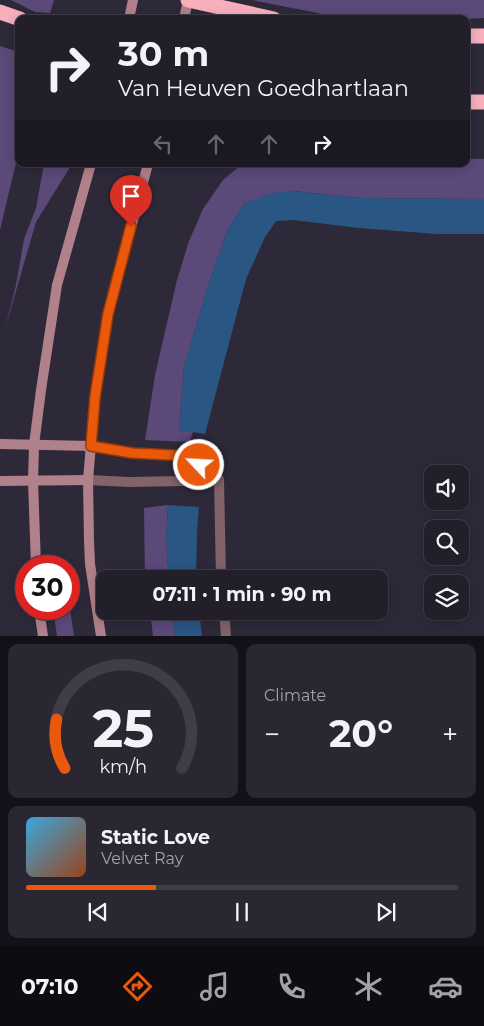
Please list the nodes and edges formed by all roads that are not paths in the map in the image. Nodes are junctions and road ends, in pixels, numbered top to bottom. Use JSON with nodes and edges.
{"nodes":[{"id":1,"x":133,"y":0,"type":"edge"},
{"id":2,"x":188,"y":0,"type":"edge"},
{"id":3,"x":0,"y":12,"type":"edge"},
{"id":4,"x":130,"y":15,"type":"edge"},
{"id":5,"x":185,"y":15,"type":"edge"},
{"id":6,"x":256,"y":15,"type":"edge"},
{"id":7,"x":15,"y":17,"type":"edge"},
{"id":8,"x":470,"y":36,"type":"edge"},
{"id":9,"x":484,"y":36,"type":"edge"},
{"id":10,"x":470,"y":102,"type":"edge"},
{"id":11,"x":484,"y":102,"type":"edge"},
{"id":12,"x":90,"y":167,"type":"edge"},
{"id":13,"x":147,"y":167,"type":"edge"},
{"id":14,"x":0,"y":444,"type":"edge"},
{"id":15,"x":34,"y":445,"type":"junction"},
{"id":16,"x":91,"y":446,"type":"junction"},
{"id":17,"x":208,"y":474,"type":"junction"},
{"id":18,"x":88,"y":480,"type":"junction"},
{"id":19,"x":0,"y":481,"type":"edge"},
{"id":20,"x":33,"y":481,"type":"junction"},
{"id":21,"x":36,"y":555,"type":"edge"},
{"id":22,"x":221,"y":570,"type":"edge"},
{"id":23,"x":41,"y":620,"type":"edge"},
{"id":24,"x":225,"y":620,"type":"edge"},
{"id":25,"x":43,"y":636,"type":"edge"},
{"id":26,"x":101,"y":636,"type":"edge"},
{"id":27,"x":226,"y":636,"type":"edge"}],
"edges":[{"from":1,"to":4,"type":"main road"},
{"from":2,"to":5,"type":"main road"},
{"from":2,"to":6,"type":"highway"},
{"from":3,"to":7,"type":"highway"},
{"from":8,"to":9,"type":"highway"},
{"from":10,"to":11,"type":"highway"},
{"from":12,"to":15,"type":"main road"},
{"from":13,"to":16,"type":"main road"},
{"from":14,"to":15,"type":"main road"},
{"from":15,"to":16,"type":"main road"},
{"from":15,"to":20,"type":"main road"},
{"from":16,"to":17,"type":"street"},
{"from":16,"to":18,"type":"main road"},
{"from":17,"to":18,"type":"street"},
{"from":17,"to":22,"type":"street"},
{"from":18,"to":20,"type":"main road"},
{"from":18,"to":26,"type":"main road"},
{"from":19,"to":20,"type":"main road"},
{"from":20,"to":21,"type":"main road"},
{"from":23,"to":25,"type":"main road"},
{"from":24,"to":27,"type":"street"}]}
